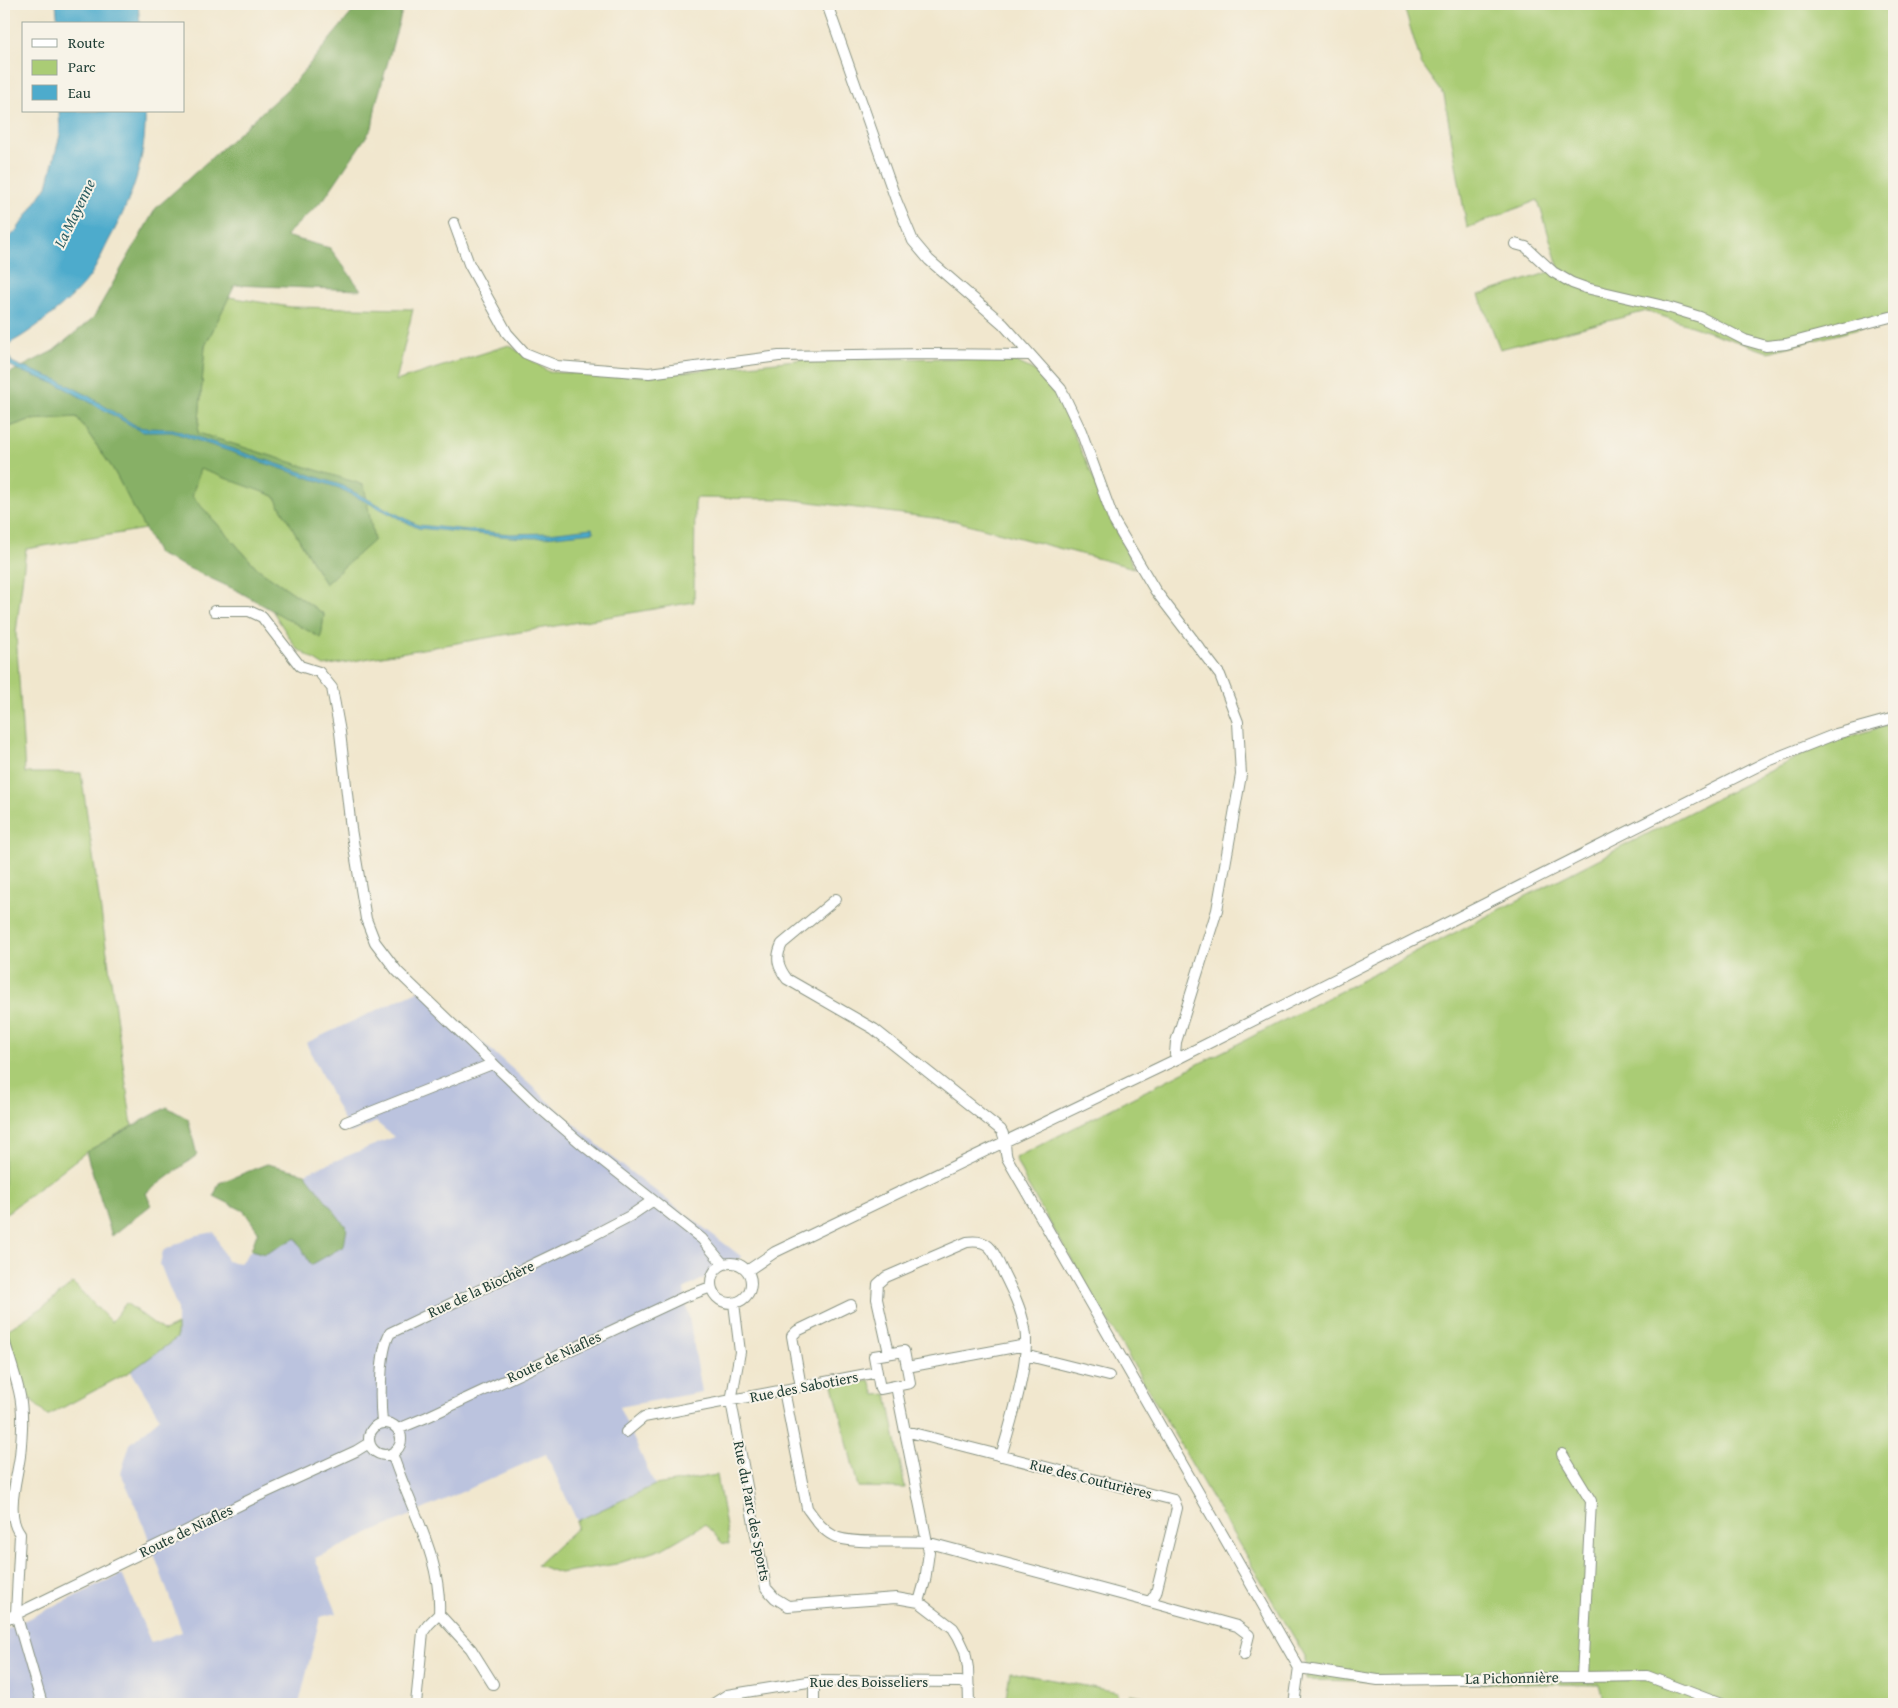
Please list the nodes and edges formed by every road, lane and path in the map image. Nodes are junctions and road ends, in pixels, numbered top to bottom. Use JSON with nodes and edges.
{"nodes":[{"id":1,"x":827,"y":4,"type":"edge"},
{"id":2,"x":454,"y":223,"type":"dead end"},
{"id":3,"x":1515,"y":244,"type":"dead end"},
{"id":4,"x":1894,"y":316,"type":"edge"},
{"id":5,"x":1030,"y":355,"type":"junction"},
{"id":6,"x":214,"y":611,"type":"dead end"},
{"id":7,"x":1894,"y":718,"type":"edge"},
{"id":8,"x":836,"y":899,"type":"dead end"},
{"id":9,"x":1177,"y":1059,"type":"junction"},
{"id":10,"x":492,"y":1064,"type":"junction"},
{"id":11,"x":346,"y":1122,"type":"dead end"},
{"id":12,"x":1005,"y":1141,"type":"junction"},
{"id":13,"x":652,"y":1201,"type":"junction"},
{"id":14,"x":724,"y":1264,"type":"junction"},
{"id":15,"x":747,"y":1271,"type":"junction"},
{"id":16,"x":711,"y":1287,"type":"junction"},
{"id":17,"x":734,"y":1303,"type":"junction"},
{"id":18,"x":851,"y":1305,"type":"dead end"},
{"id":19,"x":4,"y":1340,"type":"edge"},
{"id":20,"x":1026,"y":1350,"type":"junction"},
{"id":21,"x":889,"y":1353,"type":"junction"},
{"id":22,"x":907,"y":1367,"type":"junction"},
{"id":23,"x":876,"y":1372,"type":"junction"},
{"id":24,"x":1109,"y":1376,"type":"dead end"},
{"id":25,"x":896,"y":1386,"type":"junction"},
{"id":26,"x":801,"y":1387,"type":"junction"},
{"id":27,"x":784,"y":1390,"type":"junction"},
{"id":28,"x":731,"y":1401,"type":"junction"},
{"id":29,"x":382,"y":1423,"type":"junction"},
{"id":30,"x":398,"y":1429,"type":"junction"},
{"id":31,"x":904,"y":1431,"type":"junction"},
{"id":32,"x":626,"y":1432,"type":"dead end"},
{"id":33,"x":369,"y":1443,"type":"junction"},
{"id":34,"x":392,"y":1454,"type":"junction"},
{"id":35,"x":1562,"y":1454,"type":"dead end"},
{"id":36,"x":1001,"y":1456,"type":"junction"},
{"id":37,"x":926,"y":1542,"type":"junction"},
{"id":38,"x":919,"y":1602,"type":"junction"},
{"id":39,"x":1150,"y":1602,"type":"junction"},
{"id":40,"x":16,"y":1614,"type":"junction"},
{"id":41,"x":439,"y":1614,"type":"junction"},
{"id":42,"x":4,"y":1620,"type":"edge"},
{"id":43,"x":1244,"y":1655,"type":"dead end"},
{"id":44,"x":1299,"y":1668,"type":"junction"},
{"id":45,"x":1582,"y":1677,"type":"junction"},
{"id":46,"x":814,"y":1681,"type":"junction"},
{"id":47,"x":493,"y":1684,"type":"dead end"},
{"id":48,"x":969,"y":1687,"type":"junction"},
{"id":49,"x":42,"y":1704,"type":"edge"},
{"id":50,"x":416,"y":1704,"type":"edge"},
{"id":51,"x":713,"y":1704,"type":"edge"},
{"id":52,"x":814,"y":1704,"type":"edge"},
{"id":53,"x":969,"y":1704,"type":"edge"},
{"id":54,"x":1294,"y":1704,"type":"edge"},
{"id":55,"x":1721,"y":1704,"type":"edge"}],
"edges":[{"from":1,"to":5,"type":"street"},
{"from":2,"to":5,"type":"street"},
{"from":3,"to":4,"type":"street"},
{"from":5,"to":9,"type":"street"},
{"from":6,"to":10,"type":"street"},
{"from":7,"to":9,"type":"street"},
{"from":8,"to":12,"type":"street"},
{"from":9,"to":12,"type":"street"},
{"from":10,"to":11,"type":"street"},
{"from":10,"to":13,"type":"street"},
{"from":12,"to":15,"type":"street"},
{"from":12,"to":44,"type":"street"},
{"from":13,"to":14,"type":"street"},
{"from":13,"to":29,"type":"street","name":"Rue de la Biochère"},
{"from":14,"to":15,"type":"street"},
{"from":14,"to":16,"type":"street"},
{"from":15,"to":17,"type":"street"},
{"from":16,"to":17,"type":"street"},
{"from":16,"to":30,"type":"street","name":"Route de Niafles"},
{"from":17,"to":28,"type":"street","name":"Rue du Parc des Sports"},
{"from":18,"to":26,"type":"street"},
{"from":19,"to":40,"type":"street"},
{"from":20,"to":21,"type":"street"},
{"from":20,"to":22,"type":"street"},
{"from":20,"to":24,"type":"street"},
{"from":20,"to":36,"type":"street"},
{"from":21,"to":22,"type":"street"},
{"from":21,"to":23,"type":"street"},
{"from":22,"to":25,"type":"street"},
{"from":23,"to":25,"type":"street"},
{"from":23,"to":26,"type":"street","name":"Rue des Sabotiers"},
{"from":25,"to":31,"type":"street"},
{"from":26,"to":27,"type":"street","name":"Rue des Sabotiers"},
{"from":27,"to":28,"type":"street","name":"Rue des Sabotiers"},
{"from":27,"to":37,"type":"street"},
{"from":28,"to":32,"type":"street","name":"Rue des Sabotiers"},
{"from":28,"to":38,"type":"street","name":"Rue du Parc des Sports"},
{"from":29,"to":30,"type":"street"},
{"from":29,"to":33,"type":"street"},
{"from":30,"to":34,"type":"street"},
{"from":31,"to":36,"type":"street","name":"Rue des Couturières"},
{"from":31,"to":37,"type":"street"},
{"from":33,"to":34,"type":"street"},
{"from":33,"to":40,"type":"street","name":"Route de Niafles"},
{"from":34,"to":41,"type":"street"},
{"from":35,"to":45,"type":"street"},
{"from":36,"to":39,"type":"street","name":"Rue des Couturières"},
{"from":37,"to":38,"type":"street"},
{"from":37,"to":39,"type":"street"},
{"from":38,"to":48,"type":"street","name":"Rue du Parc des Sports"},
{"from":39,"to":43,"type":"street"},
{"from":40,"to":42,"type":"street","name":"Route de Niafles"},
{"from":40,"to":49,"type":"street"},
{"from":41,"to":47,"type":"street"},
{"from":41,"to":50,"type":"street"},
{"from":44,"to":45,"type":"street","name":"La Pichonnière"},
{"from":44,"to":54,"type":"street"},
{"from":45,"to":55,"type":"street","name":"La Pichonnière"},
{"from":46,"to":48,"type":"street","name":"Rue des Boisseliers"},
{"from":46,"to":51,"type":"street","name":"Rue des Boisseliers"},
{"from":46,"to":52,"type":"street"},
{"from":48,"to":53,"type":"street","name":"Rue du Parc des Sports"}]}
